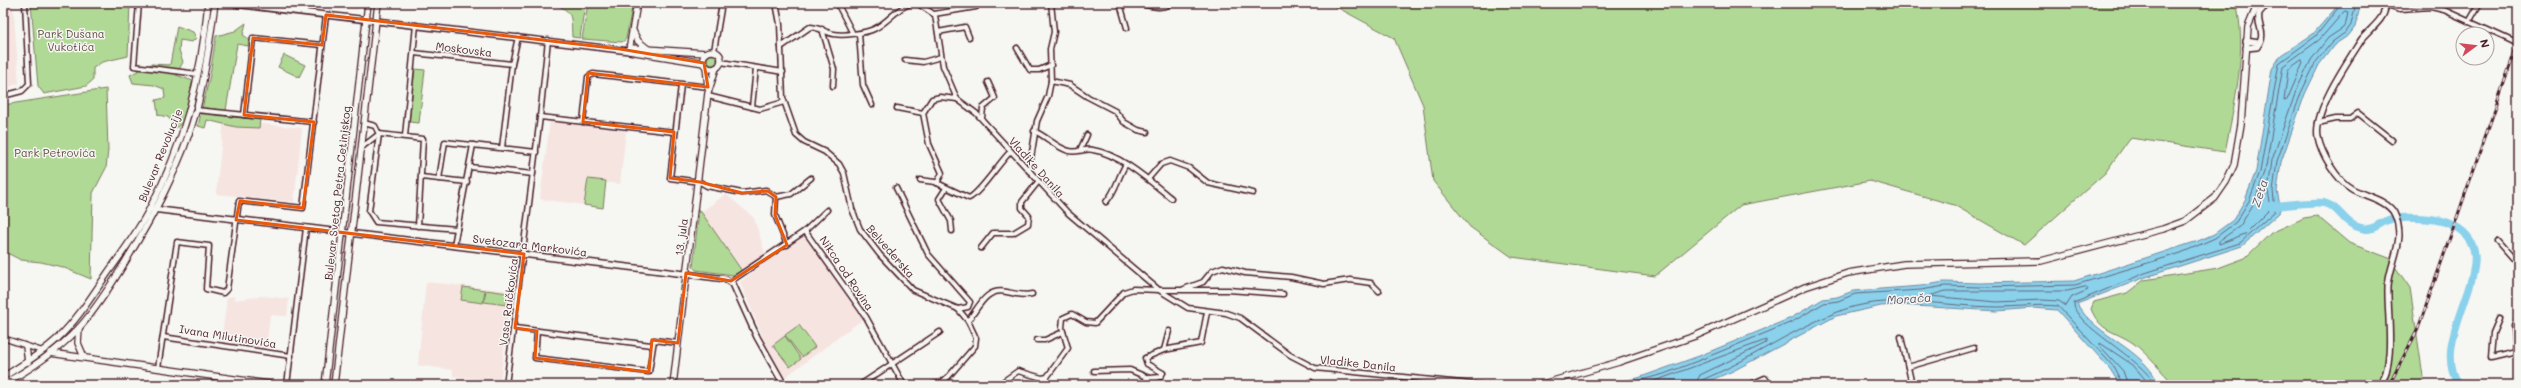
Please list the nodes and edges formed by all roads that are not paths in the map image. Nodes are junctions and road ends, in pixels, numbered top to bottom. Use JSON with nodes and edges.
{"nodes":[{"id":1,"x":25,"y":3,"type":"edge"},
{"id":2,"x":139,"y":3,"type":"edge"},
{"id":3,"x":208,"y":3,"type":"edge"},
{"id":4,"x":214,"y":3,"type":"edge"},
{"id":5,"x":225,"y":3,"type":"edge"},
{"id":6,"x":368,"y":3,"type":"edge"},
{"id":7,"x":378,"y":3,"type":"edge"},
{"id":8,"x":637,"y":3,"type":"edge"},
{"id":9,"x":722,"y":3,"type":"edge"},
{"id":10,"x":776,"y":3,"type":"edge"},
{"id":11,"x":837,"y":3,"type":"edge"},
{"id":12,"x":913,"y":3,"type":"edge"},
{"id":13,"x":917,"y":3,"type":"edge"},
{"id":14,"x":1051,"y":3,"type":"edge"},
{"id":15,"x":1122,"y":3,"type":"edge"},
{"id":16,"x":1137,"y":3,"type":"edge"},
{"id":17,"x":1171,"y":3,"type":"edge"},
{"id":18,"x":2258,"y":3,"type":"edge"},
{"id":19,"x":2274,"y":3,"type":"edge"},
{"id":20,"x":2382,"y":3,"type":"edge"},
{"id":21,"x":2480,"y":3,"type":"edge"},
{"id":22,"x":976,"y":7,"type":"dead end"},
{"id":23,"x":934,"y":14,"type":"junction"},
{"id":24,"x":326,"y":15,"type":"junction"},
{"id":25,"x":367,"y":20,"type":"junction"},
{"id":26,"x":376,"y":21,"type":"junction"},
{"id":27,"x":2469,"y":22,"type":"junction"},
{"id":28,"x":416,"y":25,"type":"junction"},
{"id":29,"x":633,"y":28,"type":"junction"},
{"id":30,"x":1127,"y":28,"type":"dead end"},
{"id":31,"x":822,"y":30,"type":"junction"},
{"id":32,"x":852,"y":32,"type":"junction"},
{"id":33,"x":938,"y":32,"type":"junction"},
{"id":34,"x":859,"y":34,"type":"junction"},
{"id":35,"x":969,"y":37,"type":"dead end"},
{"id":36,"x":518,"y":38,"type":"junction"},
{"id":37,"x":548,"y":40,"type":"junction"},
{"id":38,"x":2249,"y":41,"type":"junction"},
{"id":39,"x":2259,"y":43,"type":"junction"},
{"id":40,"x":2518,"y":44,"type":"edge"},
{"id":41,"x":322,"y":45,"type":"junction"},
{"id":42,"x":781,"y":47,"type":"junction"},
{"id":43,"x":1017,"y":48,"type":"dead end"},
{"id":44,"x":2248,"y":48,"type":"junction"},
{"id":45,"x":630,"y":49,"type":"junction"},
{"id":46,"x":648,"y":49,"type":"junction"},
{"id":47,"x":714,"y":51,"type":"junction"},
{"id":48,"x":414,"y":53,"type":"junction"},
{"id":49,"x":706,"y":53,"type":"junction"},
{"id":50,"x":941,"y":57,"type":"junction"},
{"id":51,"x":905,"y":60,"type":"dead end"},
{"id":52,"x":721,"y":62,"type":"junction"},
{"id":53,"x":512,"y":64,"type":"junction"},
{"id":54,"x":705,"y":65,"type":"junction"},
{"id":55,"x":1050,"y":66,"type":"junction"},
{"id":56,"x":716,"y":68,"type":"junction"},
{"id":57,"x":756,"y":68,"type":"junction"},
{"id":58,"x":783,"y":72,"type":"junction"},
{"id":59,"x":198,"y":74,"type":"junction"},
{"id":60,"x":1051,"y":81,"type":"junction"},
{"id":61,"x":988,"y":82,"type":"dead end"},
{"id":62,"x":681,"y":85,"type":"junction"},
{"id":63,"x":833,"y":86,"type":"dead end"},
{"id":64,"x":709,"y":91,"type":"junction"},
{"id":65,"x":3,"y":96,"type":"edge"},
{"id":66,"x":957,"y":99,"type":"junction"},
{"id":67,"x":784,"y":102,"type":"junction"},
{"id":68,"x":872,"y":105,"type":"dead end"},
{"id":69,"x":752,"y":107,"type":"junction"},
{"id":70,"x":897,"y":108,"type":"dead end"},
{"id":71,"x":196,"y":110,"type":"junction"},
{"id":72,"x":923,"y":113,"type":"junction"},
{"id":73,"x":244,"y":115,"type":"junction"},
{"id":74,"x":540,"y":117,"type":"junction"},
{"id":75,"x":982,"y":118,"type":"junction"},
{"id":76,"x":314,"y":122,"type":"junction"},
{"id":77,"x":583,"y":122,"type":"junction"},
{"id":78,"x":364,"y":123,"type":"junction"},
{"id":79,"x":2318,"y":123,"type":"junction"},
{"id":80,"x":1034,"y":131,"type":"junction"},
{"id":81,"x":674,"y":132,"type":"junction"},
{"id":82,"x":1147,"y":132,"type":"dead end"},
{"id":83,"x":379,"y":134,"type":"junction"},
{"id":84,"x":1087,"y":135,"type":"dead end"},
{"id":85,"x":405,"y":136,"type":"junction"},
{"id":86,"x":2392,"y":140,"type":"dead end"},
{"id":87,"x":473,"y":145,"type":"junction"},
{"id":88,"x":361,"y":147,"type":"junction"},
{"id":89,"x":502,"y":148,"type":"junction"},
{"id":90,"x":1080,"y":150,"type":"junction"},
{"id":91,"x":536,"y":152,"type":"junction"},
{"id":92,"x":1010,"y":152,"type":"junction"},
{"id":93,"x":1126,"y":164,"type":"junction"},
{"id":94,"x":470,"y":167,"type":"junction"},
{"id":95,"x":1029,"y":171,"type":"junction"},
{"id":96,"x":533,"y":174,"type":"junction"},
{"id":97,"x":422,"y":177,"type":"junction"},
{"id":98,"x":811,"y":178,"type":"dead end"},
{"id":99,"x":439,"y":179,"type":"junction"},
{"id":100,"x":1148,"y":179,"type":"junction"},
{"id":101,"x":920,"y":180,"type":"dead end"},
{"id":102,"x":698,"y":181,"type":"junction"},
{"id":103,"x":467,"y":182,"type":"junction"},
{"id":104,"x":1038,"y":182,"type":"junction"},
{"id":105,"x":937,"y":183,"type":"junction"},
{"id":106,"x":896,"y":188,"type":"dead end"},
{"id":107,"x":946,"y":188,"type":"junction"},
{"id":108,"x":1253,"y":193,"type":"dead end"},
{"id":109,"x":776,"y":197,"type":"junction"},
{"id":110,"x":1171,"y":198,"type":"dead end"},
{"id":111,"x":1106,"y":202,"type":"dead end"},
{"id":112,"x":153,"y":209,"type":"junction"},
{"id":113,"x":827,"y":210,"type":"dead end"},
{"id":114,"x":236,"y":220,"type":"junction"},
{"id":115,"x":418,"y":226,"type":"junction"},
{"id":116,"x":306,"y":228,"type":"junction"},
{"id":117,"x":457,"y":229,"type":"junction"},
{"id":118,"x":805,"y":230,"type":"junction"},
{"id":119,"x":952,"y":231,"type":"dead end"},
{"id":120,"x":343,"y":232,"type":"junction"},
{"id":121,"x":351,"y":233,"type":"junction"},
{"id":122,"x":2498,"y":241,"type":"dead end"},
{"id":123,"x":787,"y":245,"type":"junction"},
{"id":124,"x":454,"y":246,"type":"junction"},
{"id":125,"x":981,"y":248,"type":"dead end"},
{"id":126,"x":524,"y":254,"type":"junction"},
{"id":127,"x":2518,"y":264,"type":"edge"},
{"id":128,"x":686,"y":273,"type":"junction"},
{"id":129,"x":731,"y":282,"type":"junction"},
{"id":130,"x":1159,"y":290,"type":"junction"},
{"id":131,"x":1178,"y":291,"type":"junction"},
{"id":132,"x":1379,"y":291,"type":"dead end"},
{"id":133,"x":1032,"y":294,"type":"dead end"},
{"id":134,"x":1283,"y":294,"type":"dead end"},
{"id":135,"x":958,"y":309,"type":"junction"},
{"id":136,"x":1208,"y":312,"type":"junction"},
{"id":137,"x":2518,"y":318,"type":"edge"},
{"id":138,"x":2499,"y":319,"type":"dead end"},
{"id":139,"x":968,"y":321,"type":"junction"},
{"id":140,"x":79,"y":328,"type":"junction"},
{"id":141,"x":515,"y":328,"type":"junction"},
{"id":142,"x":538,"y":331,"type":"junction"},
{"id":143,"x":1169,"y":331,"type":"dead end"},
{"id":144,"x":940,"y":332,"type":"dead end"},
{"id":145,"x":1063,"y":332,"type":"junction"},
{"id":146,"x":163,"y":336,"type":"junction"},
{"id":147,"x":1901,"y":337,"type":"dead end"},
{"id":148,"x":3,"y":338,"type":"edge"},
{"id":149,"x":1037,"y":340,"type":"dead end"},
{"id":150,"x":678,"y":343,"type":"junction"},
{"id":151,"x":651,"y":346,"type":"junction"},
{"id":152,"x":26,"y":347,"type":"junction"},
{"id":153,"x":1974,"y":348,"type":"dead end"},
{"id":154,"x":1164,"y":350,"type":"junction"},
{"id":155,"x":42,"y":351,"type":"junction"},
{"id":156,"x":52,"y":353,"type":"junction"},
{"id":157,"x":291,"y":356,"type":"junction"},
{"id":158,"x":84,"y":357,"type":"junction"},
{"id":159,"x":28,"y":362,"type":"junction"},
{"id":160,"x":892,"y":363,"type":"junction"},
{"id":161,"x":1908,"y":367,"type":"junction"},
{"id":162,"x":158,"y":368,"type":"junction"},
{"id":163,"x":1094,"y":371,"type":"dead end"},
{"id":164,"x":3,"y":377,"type":"edge"},
{"id":165,"x":1149,"y":377,"type":"junction"},
{"id":166,"x":240,"y":382,"type":"edge"},
{"id":167,"x":3,"y":384,"type":"edge"},
{"id":168,"x":939,"y":384,"type":"edge"},
{"id":169,"x":276,"y":385,"type":"edge"},
{"id":170,"x":286,"y":385,"type":"edge"},
{"id":171,"x":326,"y":385,"type":"edge"},
{"id":172,"x":334,"y":385,"type":"edge"},
{"id":173,"x":506,"y":385,"type":"edge"},
{"id":174,"x":673,"y":385,"type":"edge"},
{"id":175,"x":784,"y":385,"type":"edge"},
{"id":176,"x":860,"y":385,"type":"edge"},
{"id":177,"x":904,"y":385,"type":"edge"},
{"id":178,"x":932,"y":385,"type":"edge"},
{"id":179,"x":998,"y":385,"type":"edge"},
{"id":180,"x":1144,"y":385,"type":"edge"},
{"id":181,"x":1165,"y":385,"type":"edge"},
{"id":182,"x":1481,"y":385,"type":"edge"},
{"id":183,"x":1539,"y":385,"type":"edge"},
{"id":184,"x":1749,"y":385,"type":"edge"},
{"id":185,"x":1770,"y":385,"type":"edge"},
{"id":186,"x":1912,"y":385,"type":"edge"},
{"id":187,"x":2380,"y":385,"type":"edge"}],
"edges":[{"from":1,"to":65,"type":"street"},
{"from":2,"to":59,"type":"street"},
{"from":3,"to":59,"type":"main road","name":"Bulevar Revolucije"},
{"from":4,"to":71,"type":"main road","name":"Bulevar Revolucije"},
{"from":5,"to":24,"type":"street","name":"Moskovska"},
{"from":6,"to":25,"type":"main road","name":"Bulevar Svetog Petra Cetinjskog"},
{"from":7,"to":26,"type":"main road","name":"Bulevar Svetog Petra Cetinjskog"},
{"from":8,"to":29,"type":"main road"},
{"from":9,"to":47,"type":"street"},
{"from":10,"to":42,"type":"street","name":"Belvederska"},
{"from":11,"to":32,"type":"street"},
{"from":12,"to":34,"type":"street"},
{"from":13,"to":23,"type":"street"},
{"from":14,"to":55,"type":"street"},
{"from":15,"to":30,"type":"street"},
{"from":16,"to":17,"type":"street"},
{"from":18,"to":38,"type":"main road"},
{"from":19,"to":39,"type":"street"},
{"from":20,"to":27,"type":"street"},
{"from":20,"to":79,"type":"street"},
{"from":21,"to":27,"type":"street"},
{"from":22,"to":23,"type":"street"},
{"from":23,"to":33,"type":"street"},
{"from":24,"to":25,"type":"street","name":"Moskovska"},
{"from":24,"to":41,"type":"street"},
{"from":25,"to":26,"type":"street","name":"Moskovska"},
{"from":25,"to":120,"type":"main road","name":"Bulevar Svetog Petra Cetinjskog"},
{"from":26,"to":28,"type":"street","name":"Moskovska"},
{"from":26,"to":78,"type":"main road","name":"Bulevar Svetog Petra Cetinjskog"},
{"from":27,"to":40,"type":"street","bridge":true},
{"from":28,"to":36,"type":"street","name":"Moskovska"},
{"from":28,"to":48,"type":"street"},
{"from":29,"to":45,"type":"main road"},
{"from":29,"to":46,"type":"main road"},
{"from":31,"to":32,"type":"street"},
{"from":31,"to":42,"type":"street"},
{"from":31,"to":63,"type":"street"},
{"from":32,"to":34,"type":"street"},
{"from":33,"to":35,"type":"street"},
{"from":33,"to":50,"type":"street"},
{"from":34,"to":68,"type":"street"},
{"from":36,"to":37,"type":"street","name":"Moskovska"},
{"from":36,"to":53,"type":"street"},
{"from":37,"to":45,"type":"street","name":"Moskovska"},
{"from":37,"to":74,"type":"street","name":"Vasa Raičkovića"},
{"from":38,"to":39,"type":"street"},
{"from":38,"to":44,"type":"main road"},
{"from":39,"to":44,"type":"street"},
{"from":41,"to":73,"type":"street"},
{"from":41,"to":76,"type":"street"},
{"from":42,"to":58,"type":"street","name":"Belvederska"},
{"from":43,"to":55,"type":"street"},
{"from":44,"to":183,"type":"main road"},
{"from":45,"to":46,"type":"main road","name":"Moskovska"},
{"from":45,"to":54,"type":"main road","name":"Moskovska"},
{"from":46,"to":49,"type":"main road","name":"Moskovska"},
{"from":47,"to":49,"type":"main road"},
{"from":47,"to":52,"type":"main road"},
{"from":48,"to":53,"type":"street","name":"Moskovska"},
{"from":48,"to":85,"type":"street"},
{"from":49,"to":54,"type":"main road"},
{"from":50,"to":51,"type":"street"},
{"from":50,"to":66,"type":"street"},
{"from":52,"to":56,"type":"main road"},
{"from":52,"to":57,"type":"street"},
{"from":53,"to":89,"type":"street"},
{"from":54,"to":56,"type":"main road"},
{"from":54,"to":64,"type":"main road"},
{"from":55,"to":60,"type":"street"},
{"from":56,"to":64,"type":"main road"},
{"from":57,"to":58,"type":"street"},
{"from":57,"to":69,"type":"street"},
{"from":58,"to":67,"type":"street","name":"Belvederska"},
{"from":59,"to":112,"type":"main road","name":"Bulevar Revolucije"},
{"from":60,"to":80,"type":"street"},
{"from":60,"to":82,"type":"street"},
{"from":61,"to":75,"type":"street"},
{"from":62,"to":64,"type":"street"},
{"from":62,"to":77,"type":"street"},
{"from":62,"to":81,"type":"street"},
{"from":64,"to":69,"type":"street"},
{"from":64,"to":102,"type":"main road","name":"13. jula"},
{"from":66,"to":72,"type":"street"},
{"from":66,"to":75,"type":"street","name":"Vladike Danila"},
{"from":67,"to":69,"type":"street"},
{"from":67,"to":135,"type":"street","name":"Belvederska"},
{"from":70,"to":72,"type":"street"},
{"from":71,"to":73,"type":"street"},
{"from":71,"to":112,"type":"main road","name":"Bulevar Revolucije"},
{"from":72,"to":105,"type":"street"},
{"from":73,"to":76,"type":"street"},
{"from":74,"to":77,"type":"street"},
{"from":74,"to":91,"type":"street","name":"Vasa Raičkovića"},
{"from":75,"to":92,"type":"street","name":"Vladike Danila"},
{"from":76,"to":114,"type":"street"},
{"from":77,"to":81,"type":"street"},
{"from":78,"to":83,"type":"street"},
{"from":78,"to":88,"type":"main road","name":"Bulevar Svetog Petra Cetinjskog"},
{"from":79,"to":86,"type":"street"},
{"from":79,"to":187,"type":"street"},
{"from":80,"to":90,"type":"street"},
{"from":80,"to":95,"type":"street"},
{"from":81,"to":102,"type":"street"},
{"from":83,"to":85,"type":"street"},
{"from":83,"to":88,"type":"street","name":"Bulevar Svetog Petra Cetinjskog"},
{"from":83,"to":115,"type":"street","name":"Svetozara Markovića"},
{"from":84,"to":90,"type":"street"},
{"from":85,"to":97,"type":"street"},
{"from":87,"to":89,"type":"street"},
{"from":87,"to":94,"type":"street"},
{"from":87,"to":99,"type":"street"},
{"from":88,"to":121,"type":"main road","name":"Bulevar Svetog Petra Cetinjskog"},
{"from":89,"to":91,"type":"street"},
{"from":90,"to":93,"type":"street"},
{"from":91,"to":96,"type":"street","name":"Vasa Raičkovića"},
{"from":92,"to":95,"type":"street","name":"Vladike Danila"},
{"from":92,"to":107,"type":"street"},
{"from":93,"to":100,"type":"street"},
{"from":93,"to":111,"type":"street"},
{"from":94,"to":96,"type":"street"},
{"from":94,"to":103,"type":"street"},
{"from":95,"to":104,"type":"street","name":"Vladike Danila"},
{"from":96,"to":126,"type":"street","name":"Vasa Raičkovića"},
{"from":97,"to":99,"type":"street"},
{"from":97,"to":115,"type":"street"},
{"from":98,"to":109,"type":"street"},
{"from":99,"to":103,"type":"street"},
{"from":100,"to":108,"type":"street"},
{"from":100,"to":110,"type":"street"},
{"from":101,"to":105,"type":"street"},
{"from":102,"to":109,"type":"street"},
{"from":102,"to":128,"type":"main road","name":"13. jula"},
{"from":103,"to":117,"type":"street"},
{"from":104,"to":125,"type":"street"},
{"from":104,"to":130,"type":"street","name":"Vladike Danila"},
{"from":105,"to":107,"type":"street"},
{"from":106,"to":135,"type":"street"},
{"from":107,"to":119,"type":"street"},
{"from":109,"to":123,"type":"street"},
{"from":112,"to":114,"type":"street","name":"Svetozara Markovića"},
{"from":112,"to":140,"type":"main road","name":"Bulevar Revolucije"},
{"from":112,"to":155,"type":"main road","name":"Bulevar Revolucije"},
{"from":113,"to":118,"type":"street"},
{"from":114,"to":116,"type":"street","name":"Svetozara Markovića"},
{"from":114,"to":146,"type":"street","name":"Ivana Milutinovića"},
{"from":115,"to":117,"type":"street","name":"Svetozara Markovića"},
{"from":116,"to":120,"type":"street","name":"Svetozara Markovića"},
{"from":116,"to":157,"type":"street"},
{"from":117,"to":124,"type":"street"},
{"from":118,"to":123,"type":"street","name":"Nikca od Rovina"},
{"from":118,"to":160,"type":"street","name":"Nikca od Rovina"},
{"from":120,"to":121,"type":"street","name":"Svetozara Markovića"},
{"from":120,"to":171,"type":"main road","name":"Bulevar Svetog Petra Cetinjskog"},
{"from":121,"to":124,"type":"street","name":"Svetozara Markovića"},
{"from":121,"to":172,"type":"main road","name":"Bulevar Svetog Petra Cetinjskog"},
{"from":122,"to":127,"type":"street"},
{"from":123,"to":129,"type":"street","name":"Nikca od Rovina"},
{"from":124,"to":126,"type":"street","name":"Svetozara Markovića"},
{"from":126,"to":128,"type":"street","name":"Svetozara Markovića"},
{"from":126,"to":141,"type":"street","name":"Vasa Raičkovića"},
{"from":128,"to":129,"type":"street","name":"Svetozara Markovića"},
{"from":128,"to":150,"type":"main road","name":"13. jula"},
{"from":129,"to":175,"type":"street"},
{"from":130,"to":131,"type":"street"},
{"from":130,"to":136,"type":"street","name":"Vladike Danila"},
{"from":130,"to":145,"type":"street"},
{"from":131,"to":132,"type":"street"},
{"from":131,"to":134,"type":"street"},
{"from":133,"to":139,"type":"street"},
{"from":135,"to":139,"type":"street","name":"Belvederska"},
{"from":136,"to":154,"type":"street"},
{"from":136,"to":182,"type":"street","name":"Vladike Danila"},
{"from":137,"to":138,"type":"street"},
{"from":139,"to":168,"type":"street","name":"Belvederska"},
{"from":140,"to":156,"type":"main road","name":"Bulevar Revolucije"},
{"from":140,"to":158,"type":"main road"},
{"from":141,"to":142,"type":"street"},
{"from":141,"to":173,"type":"street","name":"Vasa Raičkovića"},
{"from":142,"to":151,"type":"street"},
{"from":142,"to":151,"type":"street"},
{"from":143,"to":154,"type":"street"},
{"from":144,"to":160,"type":"street"},
{"from":145,"to":149,"type":"street"},
{"from":145,"to":179,"type":"street"},
{"from":146,"to":157,"type":"street","name":"Ivana Milutinovića"},
{"from":146,"to":162,"type":"street","name":"Ivana Milutinovića"},
{"from":147,"to":161,"type":"street"},
{"from":148,"to":152,"type":"street"},
{"from":150,"to":151,"type":"street"},
{"from":150,"to":174,"type":"main road","name":"13. jula"},
{"from":152,"to":155,"type":"street"},
{"from":152,"to":159,"type":"main road"},
{"from":153,"to":161,"type":"street"},
{"from":154,"to":165,"type":"street"},
{"from":155,"to":156,"type":"main road"},
{"from":155,"to":159,"type":"main road","name":"Bulevar Revolucije"},
{"from":156,"to":158,"type":"main road"},
{"from":156,"to":167,"type":"main road","name":"Bulevar Revolucije"},
{"from":157,"to":170,"type":"street"},
{"from":158,"to":162,"type":"main road"},
{"from":159,"to":164,"type":"main road","name":"Bulevar Revolucije"},
{"from":160,"to":176,"type":"street"},
{"from":160,"to":177,"type":"street","name":"Nikca od Rovina"},
{"from":161,"to":186,"type":"street"},
{"from":162,"to":166,"type":"main road"},
{"from":163,"to":165,"type":"street"},
{"from":165,"to":180,"type":"street"},
{"from":165,"to":181,"type":"street"},
{"from":166,"to":169,"type":"main road"},
{"from":168,"to":178,"type":"street","name":"Belvederska"},
{"from":184,"to":185,"type":"street"}]}
